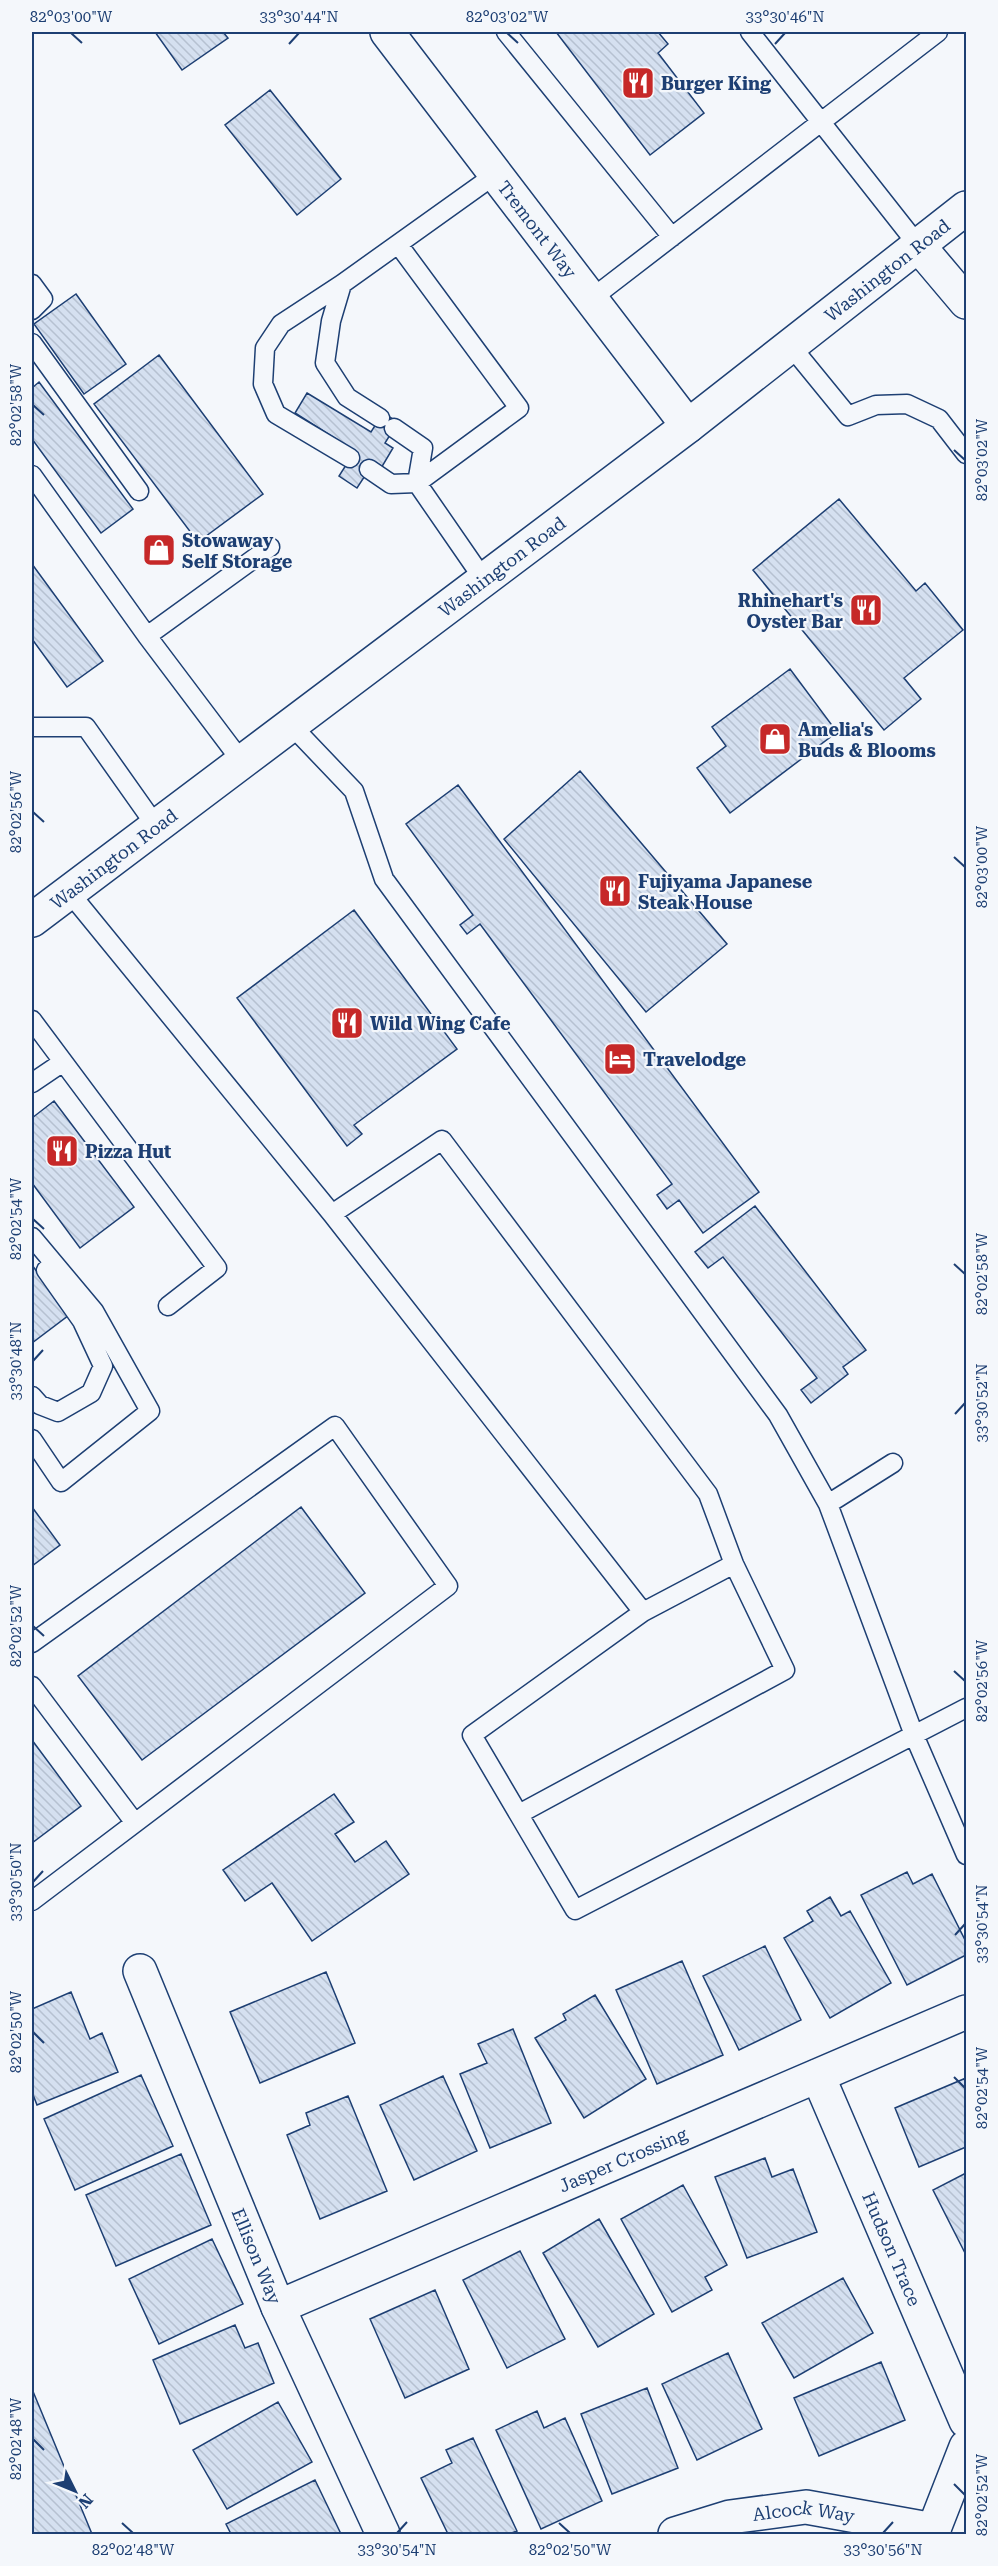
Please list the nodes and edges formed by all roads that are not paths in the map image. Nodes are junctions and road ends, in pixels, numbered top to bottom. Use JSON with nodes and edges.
{"nodes":[{"id":1,"x":506,"y":32,"type":"edge"},
{"id":2,"x":750,"y":32,"type":"edge"},
{"id":3,"x":938,"y":32,"type":"edge"},
{"id":4,"x":391,"y":33,"type":"edge"},
{"id":5,"x":820,"y":122,"type":"junction"},
{"id":6,"x":495,"y":174,"type":"junction"},
{"id":7,"x":966,"y":208,"type":"edge"},
{"id":8,"x":672,"y":237,"type":"junction"},
{"id":9,"x":398,"y":244,"type":"junction"},
{"id":10,"x":917,"y":244,"type":"junction"},
{"id":11,"x":32,"y":284,"type":"edge"},
{"id":12,"x":342,"y":285,"type":"junction"},
{"id":13,"x":591,"y":299,"type":"junction"},
{"id":14,"x":966,"y":302,"type":"edge"},
{"id":15,"x":32,"y":310,"type":"edge"},
{"id":16,"x":32,"y":343,"type":"edge"},
{"id":17,"x":790,"y":345,"type":"junction"},
{"id":18,"x":688,"y":426,"type":"junction"},
{"id":19,"x":966,"y":454,"type":"edge"},
{"id":20,"x":350,"y":458,"type":"dead end"},
{"id":21,"x":369,"y":469,"type":"dead end"},
{"id":22,"x":32,"y":475,"type":"edge"},
{"id":23,"x":417,"y":483,"type":"junction"},
{"id":24,"x":139,"y":491,"type":"dead end"},
{"id":25,"x":270,"y":547,"type":"dead end"},
{"id":26,"x":484,"y":579,"type":"junction"},
{"id":27,"x":147,"y":636,"type":"junction"},
{"id":28,"x":291,"y":725,"type":"junction"},
{"id":29,"x":32,"y":727,"type":"edge"},
{"id":30,"x":242,"y":762,"type":"junction"},
{"id":31,"x":156,"y":826,"type":"junction"},
{"id":32,"x":69,"y":892,"type":"junction"},
{"id":33,"x":34,"y":912,"type":"edge"},
{"id":34,"x":32,"y":1020,"type":"edge"},
{"id":35,"x":63,"y":1062,"type":"junction"},
{"id":36,"x":32,"y":1083,"type":"edge"},
{"id":37,"x":332,"y":1214,"type":"junction"},
{"id":38,"x":32,"y":1238,"type":"edge"},
{"id":39,"x":168,"y":1306,"type":"dead end"},
{"id":40,"x":32,"y":1396,"type":"edge"},
{"id":41,"x":32,"y":1439,"type":"edge"},
{"id":42,"x":893,"y":1463,"type":"dead end"},
{"id":43,"x":828,"y":1504,"type":"junction"},
{"id":44,"x":734,"y":1564,"type":"junction"},
{"id":45,"x":643,"y":1612,"type":"junction"},
{"id":46,"x":32,"y":1643,"type":"edge"},
{"id":47,"x":32,"y":1686,"type":"edge"},
{"id":48,"x":966,"y":1708,"type":"edge"},
{"id":49,"x":914,"y":1735,"type":"junction"},
{"id":50,"x":519,"y":1814,"type":"junction"},
{"id":51,"x":135,"y":1823,"type":"junction"},
{"id":52,"x":966,"y":1855,"type":"edge"},
{"id":53,"x":32,"y":1901,"type":"edge"},
{"id":54,"x":140,"y":1971,"type":"dead end"},
{"id":55,"x":966,"y":2012,"type":"edge"},
{"id":56,"x":818,"y":2076,"type":"junction"},
{"id":57,"x":278,"y":2307,"type":"junction"},
{"id":58,"x":966,"y":2421,"type":"edge"},
{"id":59,"x":966,"y":2447,"type":"edge"},
{"id":60,"x":933,"y":2532,"type":"edge"},
{"id":61,"x":383,"y":2535,"type":"edge"},
{"id":62,"x":675,"y":2535,"type":"edge"}],
"edges":[{"from":1,"to":8,"type":"lane"},
{"from":2,"to":5,"type":"lane"},
{"from":3,"to":5,"type":"lane"},
{"from":4,"to":6,"type":"street","name":"Tremont Way"},
{"from":5,"to":8,"type":"lane"},
{"from":5,"to":10,"type":"lane"},
{"from":6,"to":9,"type":"lane"},
{"from":6,"to":13,"type":"street","name":"Tremont Way"},
{"from":7,"to":10,"type":"street","name":"Washington Road"},
{"from":8,"to":13,"type":"lane"},
{"from":9,"to":12,"type":"lane"},
{"from":9,"to":23,"type":"lane"},
{"from":10,"to":14,"type":"street"},
{"from":10,"to":17,"type":"street","name":"Washington Road"},
{"from":11,"to":15,"type":"lane"},
{"from":12,"to":20,"type":"lane"},
{"from":12,"to":23,"type":"lane"},
{"from":13,"to":18,"type":"street","name":"Tremont Way"},
{"from":16,"to":24,"type":"lane"},
{"from":17,"to":18,"type":"street","name":"Washington Road"},
{"from":17,"to":19,"type":"lane"},
{"from":18,"to":26,"type":"street","name":"Washington Road"},
{"from":21,"to":23,"type":"lane"},
{"from":22,"to":27,"type":"lane"},
{"from":23,"to":26,"type":"lane"},
{"from":25,"to":27,"type":"lane"},
{"from":26,"to":28,"type":"street","name":"Washington Road"},
{"from":27,"to":30,"type":"lane"},
{"from":28,"to":30,"type":"street","name":"Washington Road"},
{"from":28,"to":43,"type":"lane"},
{"from":29,"to":31,"type":"lane"},
{"from":30,"to":31,"type":"street","name":"Washington Road"},
{"from":31,"to":32,"type":"street","name":"Washington Road"},
{"from":32,"to":33,"type":"street","name":"Washington Road"},
{"from":32,"to":37,"type":"lane"},
{"from":34,"to":35,"type":"lane"},
{"from":35,"to":36,"type":"lane"},
{"from":35,"to":39,"type":"lane"},
{"from":37,"to":44,"type":"lane"},
{"from":37,"to":45,"type":"lane"},
{"from":38,"to":40,"type":"lane"},
{"from":38,"to":41,"type":"lane"},
{"from":42,"to":43,"type":"lane"},
{"from":43,"to":49,"type":"lane"},
{"from":44,"to":45,"type":"lane"},
{"from":44,"to":50,"type":"lane"},
{"from":45,"to":50,"type":"lane"},
{"from":46,"to":51,"type":"lane"},
{"from":47,"to":51,"type":"lane"},
{"from":48,"to":49,"type":"lane"},
{"from":49,"to":50,"type":"lane"},
{"from":49,"to":52,"type":"lane"},
{"from":51,"to":53,"type":"lane"},
{"from":54,"to":57,"type":"street","name":"Ellison Way"},
{"from":55,"to":56,"type":"street","name":"Jasper Crossing"},
{"from":56,"to":57,"type":"street","name":"Jasper Crossing"},
{"from":56,"to":58,"type":"street","name":"Hudson Trace"},
{"from":57,"to":61,"type":"street","name":"Ellison Way"},
{"from":59,"to":60,"type":"street"},
{"from":60,"to":62,"type":"street","name":"Alcock Way"}]}
